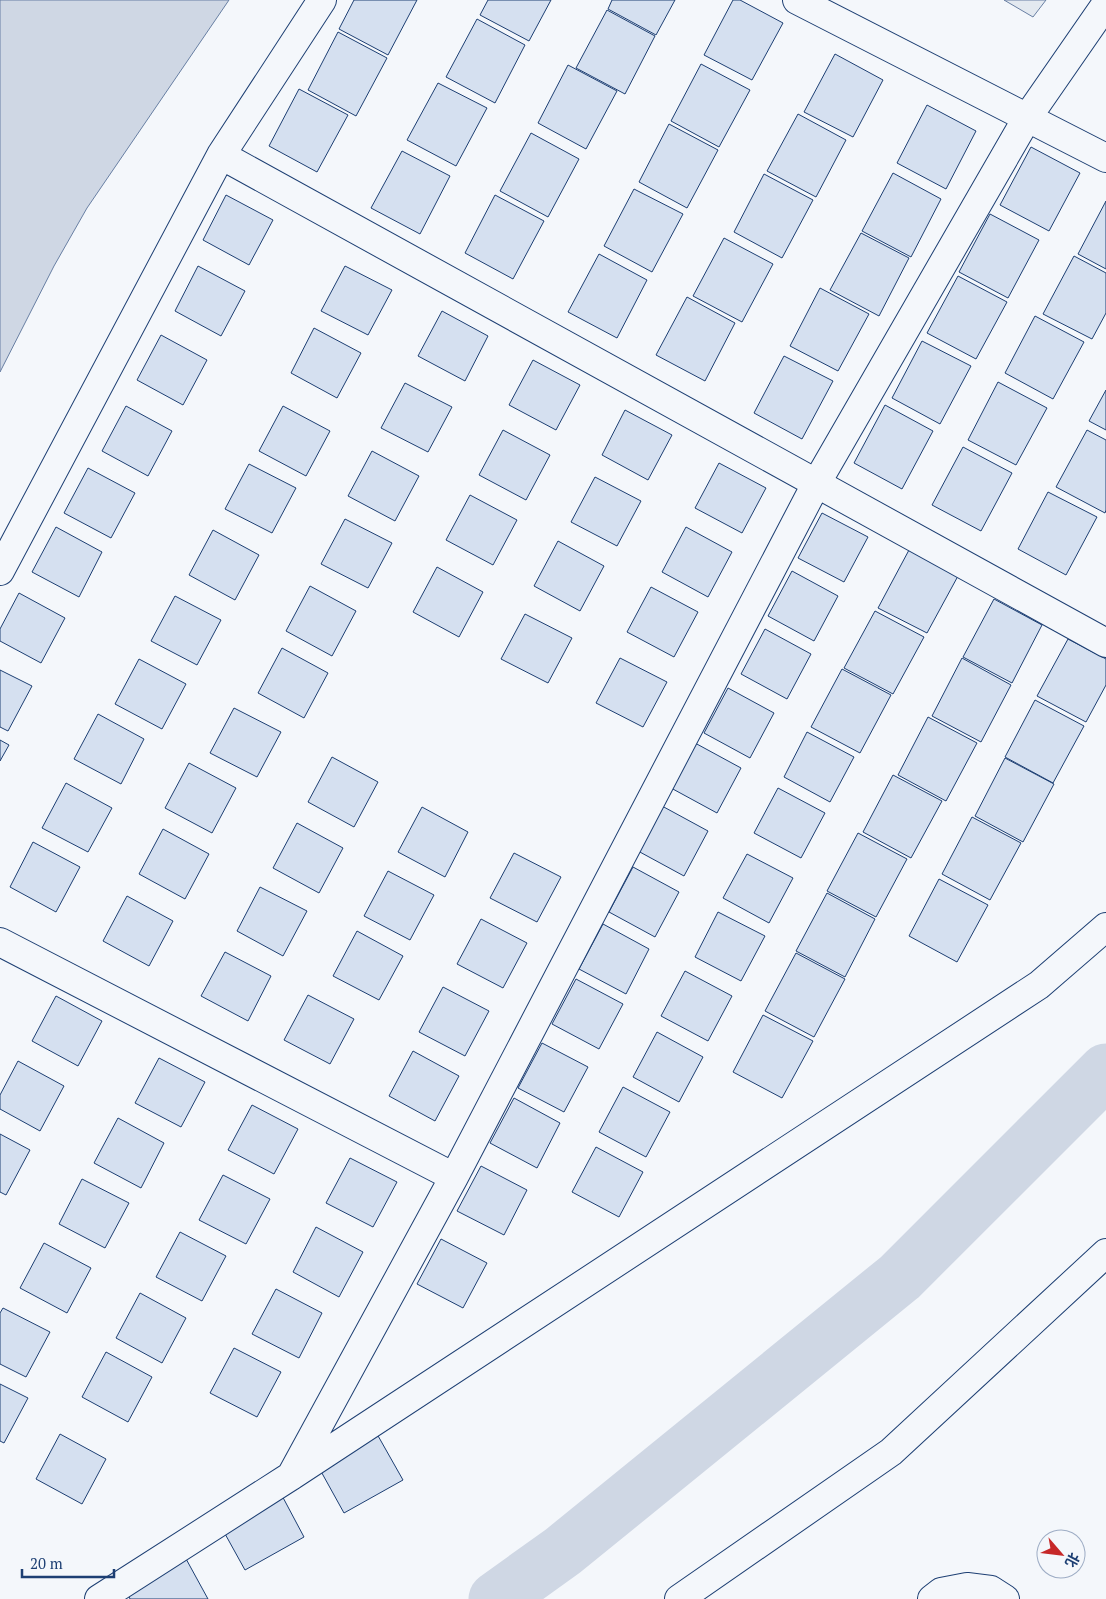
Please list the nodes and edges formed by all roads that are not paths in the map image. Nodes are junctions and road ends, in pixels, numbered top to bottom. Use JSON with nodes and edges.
{"nodes":[{"id":1,"x":322,"y":0,"type":"edge"},
{"id":2,"x":797,"y":0,"type":"edge"},
{"id":3,"x":1106,"y":4,"type":"edge"},
{"id":4,"x":1027,"y":118,"type":"junction"},
{"id":5,"x":221,"y":155,"type":"junction"},
{"id":6,"x":1106,"y":158,"type":"edge"},
{"id":7,"x":816,"y":484,"type":"junction"},
{"id":8,"x":0,"y":571,"type":"edge"},
{"id":9,"x":1106,"y":643,"type":"edge"},
{"id":10,"x":1106,"y":927,"type":"edge"},
{"id":11,"x":0,"y":942,"type":"edge"},
{"id":12,"x":454,"y":1177,"type":"junction"},
{"id":13,"x":1106,"y":1253,"type":"edge"},
{"id":14,"x":291,"y":1476,"type":"junction"},
{"id":15,"x":99,"y":1599,"type":"edge"},
{"id":16,"x":679,"y":1599,"type":"edge"},
{"id":17,"x":932,"y":1599,"type":"edge"},
{"id":18,"x":1005,"y":1599,"type":"edge"}],
"edges":[{"from":1,"to":5,"type":"street"},
{"from":2,"to":4,"type":"street"},
{"from":3,"to":4,"type":"street"},
{"from":4,"to":6,"type":"street"},
{"from":4,"to":7,"type":"street"},
{"from":5,"to":7,"type":"street"},
{"from":5,"to":8,"type":"street"},
{"from":7,"to":9,"type":"street"},
{"from":7,"to":12,"type":"street"},
{"from":10,"to":14,"type":"street"},
{"from":11,"to":12,"type":"street"},
{"from":12,"to":14,"type":"street"},
{"from":13,"to":16,"type":"street"},
{"from":14,"to":15,"type":"street"},
{"from":17,"to":18,"type":"street"}]}
